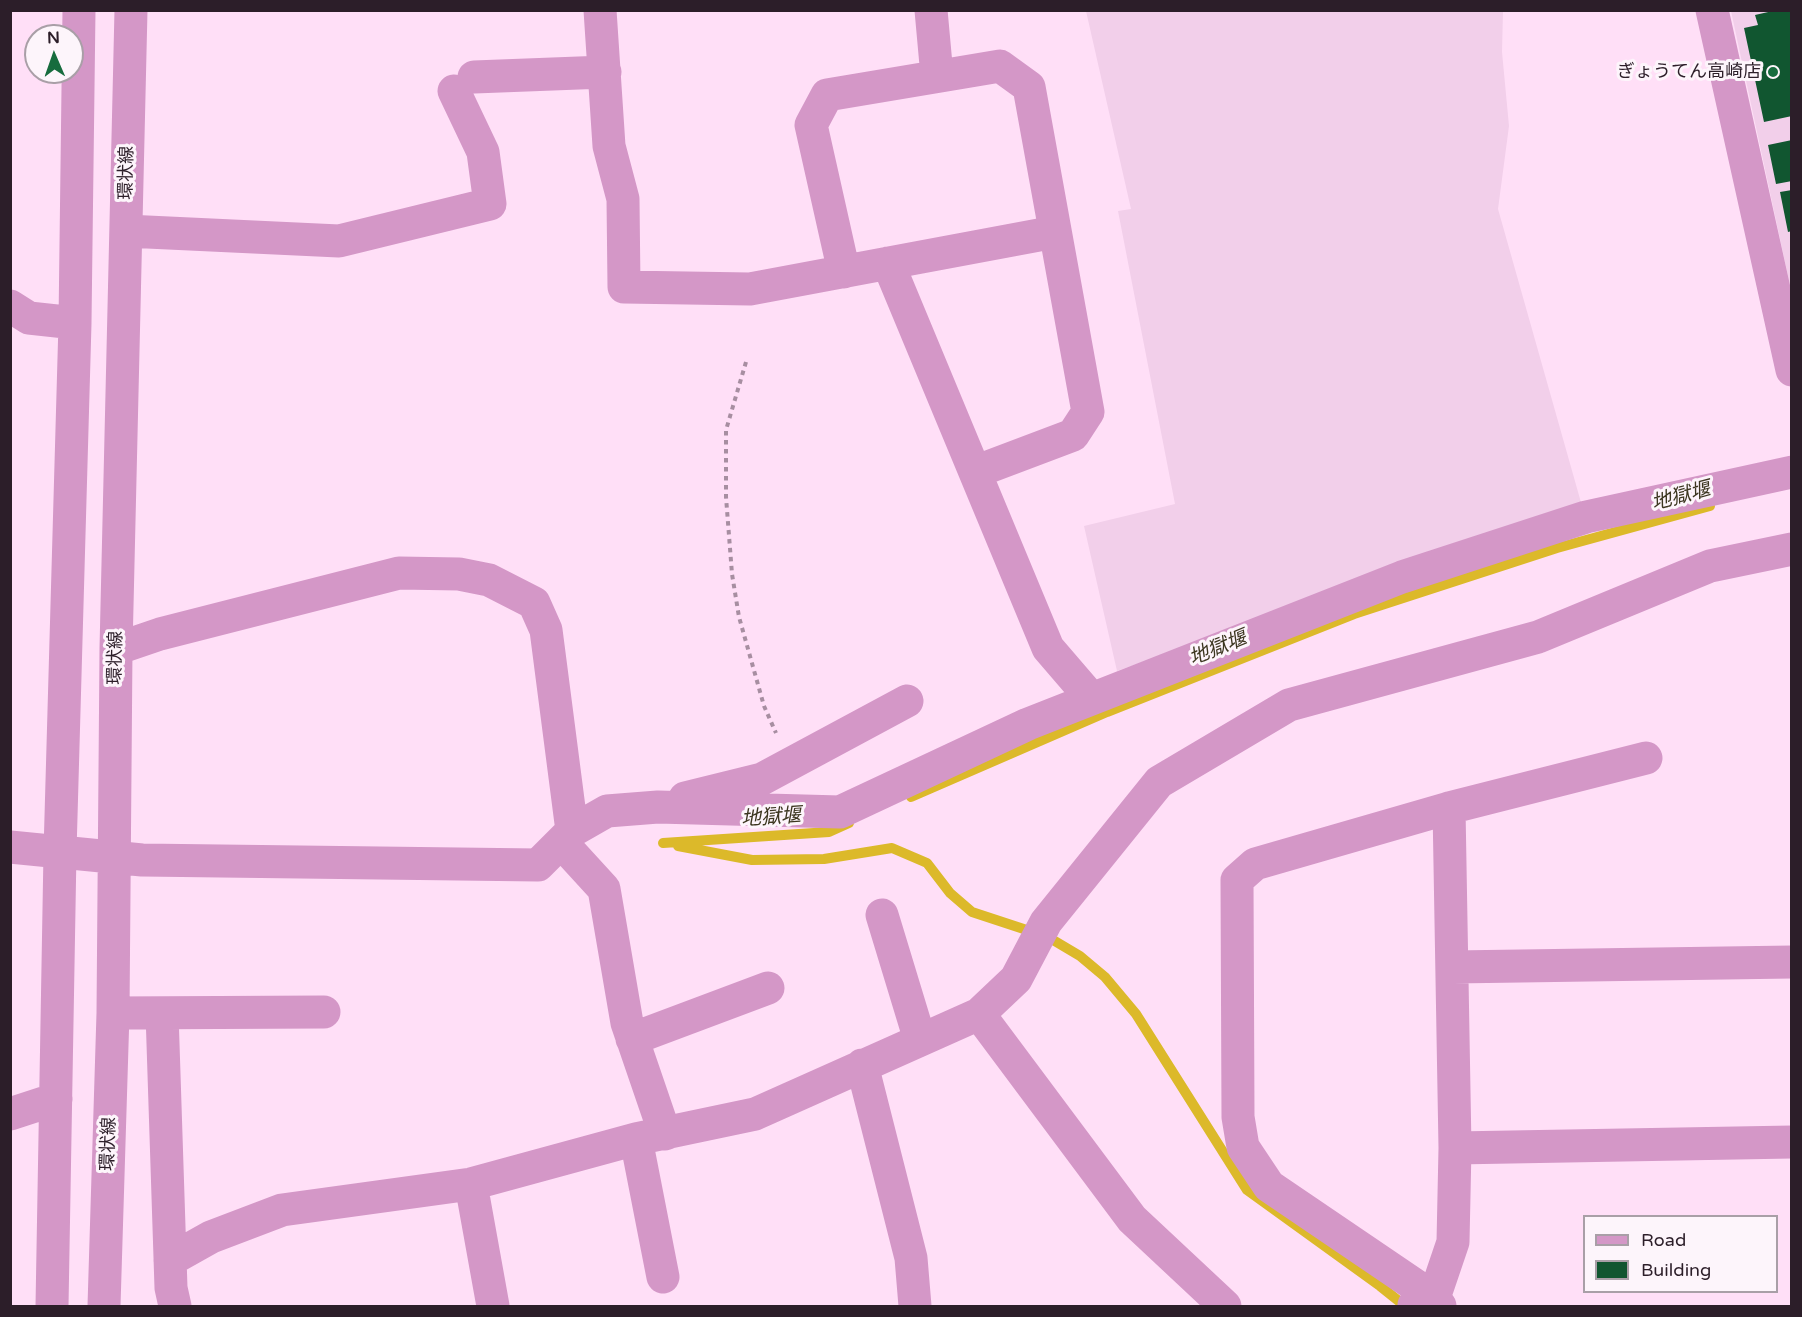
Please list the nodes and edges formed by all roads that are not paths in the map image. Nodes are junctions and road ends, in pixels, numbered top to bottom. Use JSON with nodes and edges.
{"nodes":[{"id":1,"x":78,"y":10,"type":"edge"},
{"id":2,"x":131,"y":10,"type":"edge"},
{"id":3,"x":600,"y":10,"type":"edge"},
{"id":4,"x":931,"y":10,"type":"edge"},
{"id":5,"x":1712,"y":10,"type":"edge"},
{"id":6,"x":605,"y":72,"type":"junction"},
{"id":7,"x":937,"y":76,"type":"junction"},
{"id":8,"x":126,"y":231,"type":"junction"},
{"id":9,"x":1055,"y":232,"type":"junction"},
{"id":10,"x":888,"y":264,"type":"junction"},
{"id":11,"x":844,"y":272,"type":"junction"},
{"id":12,"x":10,"y":306,"type":"edge"},
{"id":13,"x":75,"y":323,"type":"junction"},
{"id":14,"x":1791,"y":370,"type":"edge"},
{"id":15,"x":975,"y":472,"type":"junction"},
{"id":16,"x":1791,"y":472,"type":"edge"},
{"id":17,"x":1791,"y":549,"type":"edge"},
{"id":18,"x":116,"y":649,"type":"junction"},
{"id":19,"x":1091,"y":699,"type":"junction"},
{"id":20,"x":908,"y":701,"type":"dead end"},
{"id":21,"x":1646,"y":758,"type":"dead end"},
{"id":22,"x":658,"y":807,"type":"junction"},
{"id":23,"x":1449,"y":808,"type":"junction"},
{"id":24,"x":566,"y":836,"type":"junction"},
{"id":25,"x":10,"y":847,"type":"edge"},
{"id":26,"x":60,"y":852,"type":"junction"},
{"id":27,"x":114,"y":857,"type":"junction"},
{"id":28,"x":882,"y":915,"type":"dead end"},
{"id":29,"x":1791,"y":962,"type":"edge"},
{"id":30,"x":1453,"y":967,"type":"junction"},
{"id":31,"x":768,"y":988,"type":"dead end"},
{"id":32,"x":324,"y":1012,"type":"dead end"},
{"id":33,"x":113,"y":1013,"type":"junction"},
{"id":34,"x":162,"y":1013,"type":"junction"},
{"id":35,"x":979,"y":1014,"type":"junction"},
{"id":36,"x":632,"y":1039,"type":"junction"},
{"id":37,"x":920,"y":1040,"type":"junction"},
{"id":38,"x":862,"y":1065,"type":"junction"},
{"id":39,"x":56,"y":1099,"type":"junction"},
{"id":40,"x":10,"y":1114,"type":"edge"},
{"id":41,"x":651,"y":1137,"type":"junction"},
{"id":42,"x":1791,"y":1142,"type":"edge"},
{"id":43,"x":1455,"y":1148,"type":"junction"},
{"id":44,"x":471,"y":1184,"type":"junction"},
{"id":45,"x":170,"y":1260,"type":"junction"},
{"id":46,"x":663,"y":1277,"type":"dead end"},
{"id":47,"x":165,"y":1303,"type":"edge"},
{"id":48,"x":1428,"y":1304,"type":"edge"},
{"id":49,"x":52,"y":1306,"type":"edge"},
{"id":50,"x":104,"y":1306,"type":"edge"},
{"id":51,"x":493,"y":1306,"type":"edge"},
{"id":52,"x":915,"y":1306,"type":"edge"},
{"id":53,"x":1225,"y":1306,"type":"edge"}],
"edges":[{"from":1,"to":13,"type":"street"},
{"from":2,"to":8,"type":"street","name":"環状線"},
{"from":3,"to":6,"type":"street"},
{"from":4,"to":7,"type":"street"},
{"from":5,"to":14,"type":"street"},
{"from":6,"to":8,"type":"street"},
{"from":6,"to":11,"type":"street"},
{"from":7,"to":9,"type":"street"},
{"from":7,"to":11,"type":"street"},
{"from":8,"to":18,"type":"street","name":"環状線"},
{"from":9,"to":10,"type":"street"},
{"from":9,"to":15,"type":"street"},
{"from":10,"to":11,"type":"street"},
{"from":10,"to":15,"type":"street"},
{"from":12,"to":13,"type":"street"},
{"from":13,"to":26,"type":"street"},
{"from":15,"to":19,"type":"street"},
{"from":16,"to":19,"type":"street"},
{"from":17,"to":35,"type":"street"},
{"from":18,"to":24,"type":"street"},
{"from":18,"to":27,"type":"street","name":"環状線"},
{"from":19,"to":22,"type":"street"},
{"from":20,"to":22,"type":"street"},
{"from":21,"to":23,"type":"street"},
{"from":22,"to":24,"type":"street"},
{"from":23,"to":30,"type":"street"},
{"from":23,"to":48,"type":"street"},
{"from":24,"to":27,"type":"street"},
{"from":24,"to":36,"type":"street"},
{"from":25,"to":26,"type":"street"},
{"from":26,"to":27,"type":"street"},
{"from":26,"to":39,"type":"street"},
{"from":27,"to":33,"type":"street","name":"環状線"},
{"from":28,"to":37,"type":"street"},
{"from":29,"to":30,"type":"street"},
{"from":30,"to":43,"type":"street"},
{"from":31,"to":36,"type":"street"},
{"from":32,"to":34,"type":"street"},
{"from":33,"to":34,"type":"street"},
{"from":33,"to":50,"type":"street","name":"環状線"},
{"from":34,"to":45,"type":"street"},
{"from":35,"to":37,"type":"street"},
{"from":35,"to":53,"type":"street"},
{"from":36,"to":41,"type":"street"},
{"from":37,"to":38,"type":"street"},
{"from":38,"to":41,"type":"street"},
{"from":38,"to":52,"type":"street"},
{"from":39,"to":40,"type":"street"},
{"from":39,"to":49,"type":"street"},
{"from":41,"to":44,"type":"street"},
{"from":41,"to":46,"type":"street"},
{"from":42,"to":43,"type":"street"},
{"from":43,"to":48,"type":"street"},
{"from":44,"to":45,"type":"street"},
{"from":44,"to":51,"type":"street"},
{"from":45,"to":47,"type":"street"}]}
